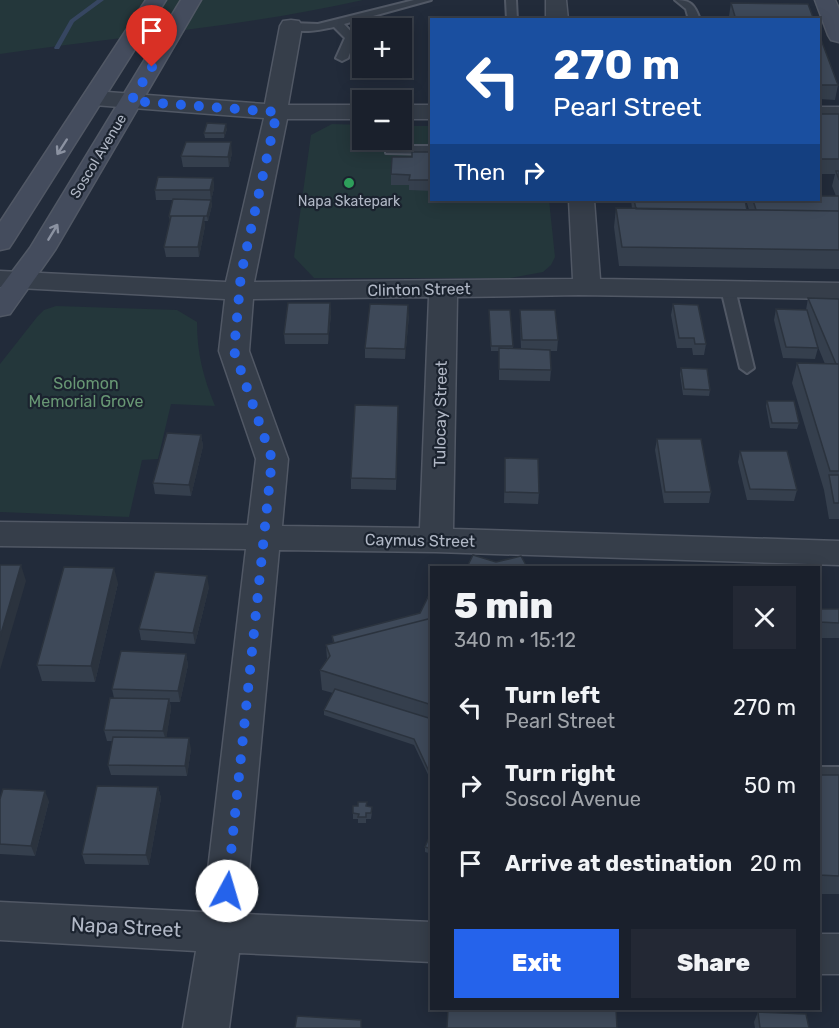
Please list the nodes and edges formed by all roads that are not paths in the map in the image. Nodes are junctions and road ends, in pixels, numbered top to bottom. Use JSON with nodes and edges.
{"nodes":[{"id":1,"x":156,"y":0,"type":"edge"},
{"id":2,"x":191,"y":0,"type":"edge"},
{"id":3,"x":426,"y":0,"type":"edge"},
{"id":4,"x":511,"y":0,"type":"edge"},
{"id":5,"x":556,"y":0,"type":"edge"},
{"id":6,"x":680,"y":0,"type":"edge"},
{"id":7,"x":825,"y":0,"type":"edge"},
{"id":8,"x":512,"y":18,"type":"edge"},
{"id":9,"x":557,"y":18,"type":"edge"},
{"id":10,"x":694,"y":18,"type":"edge"},
{"id":11,"x":336,"y":23,"type":"junction"},
{"id":12,"x":291,"y":26,"type":"joint"},
{"id":13,"x":839,"y":35,"type":"edge"},
{"id":14,"x":342,"y":58,"type":"dead end"},
{"id":15,"x":94,"y":98,"type":"junction"},
{"id":16,"x":131,"y":101,"type":"junction"},
{"id":17,"x":277,"y":112,"type":"junction"},
{"id":18,"x":352,"y":112,"type":"edge"},
{"id":19,"x":412,"y":112,"type":"edge"},
{"id":20,"x":430,"y":112,"type":"edge"},
{"id":21,"x":820,"y":114,"type":"edge"},
{"id":22,"x":839,"y":114,"type":"edge"},
{"id":23,"x":412,"y":150,"type":"edge"},
{"id":24,"x":430,"y":150,"type":"edge"},
{"id":25,"x":582,"y":201,"type":"edge"},
{"id":26,"x":0,"y":242,"type":"edge"},
{"id":27,"x":10,"y":280,"type":"edge"},
{"id":28,"x":587,"y":287,"type":"junction"},
{"id":29,"x":443,"y":289,"type":"junction"},
{"id":30,"x":728,"y":289,"type":"junction"},
{"id":31,"x":239,"y":291,"type":"junction"},
{"id":32,"x":839,"y":291,"type":"edge"},
{"id":33,"x":0,"y":308,"type":"edge"},
{"id":34,"x":747,"y":368,"type":"dead end"},
{"id":35,"x":0,"y":534,"type":"edge"},
{"id":36,"x":265,"y":537,"type":"junction"},
{"id":37,"x":436,"y":540,"type":"junction"},
{"id":38,"x":839,"y":553,"type":"edge"},
{"id":39,"x":0,"y":921,"type":"edge"},
{"id":40,"x":219,"y":934,"type":"junction"},
{"id":41,"x":430,"y":942,"type":"edge"},
{"id":42,"x":820,"y":954,"type":"edge"},
{"id":43,"x":839,"y":954,"type":"edge"},
{"id":44,"x":206,"y":1028,"type":"edge"}],
"edges":[{"from":1,"to":15,"type":"main road"},
{"from":2,"to":16,"type":"main road","name":"Soscol Avenue"},
{"from":3,"to":11,"type":"lane"},
{"from":4,"to":8,"type":"lane"},
{"from":5,"to":9,"type":"street"},
{"from":6,"to":10,"type":"lane"},
{"from":7,"to":13,"type":"main road"},
{"from":11,"to":12,"type":"lane"},
{"from":11,"to":14,"type":"lane"},
{"from":12,"to":17,"type":"street"},
{"from":15,"to":16,"type":"street"},
{"from":15,"to":26,"type":"main road","one_way":true},
{"from":16,"to":17,"type":"street"},
{"from":27,"to":16,"type":"main road","name":"Soscol Avenue","one_way":true},
{"from":17,"to":18,"type":"street"},
{"from":17,"to":31,"type":"street"},
{"from":19,"to":20,"type":"street"},
{"from":21,"to":22,"type":"street"},
{"from":23,"to":24,"type":"lane"},
{"from":25,"to":28,"type":"street"},
{"from":27,"to":31,"type":"street","name":"Clinton Street"},
{"from":27,"to":33,"type":"main road","name":"Soscol Avenue"},
{"from":28,"to":29,"type":"street","name":"Clinton Street"},
{"from":28,"to":30,"type":"street","name":"Clinton Street"},
{"from":29,"to":31,"type":"street","name":"Clinton Street"},
{"from":29,"to":37,"type":"street","name":"Tulocay Street"},
{"from":30,"to":32,"type":"street","name":"Clinton Street"},
{"from":30,"to":34,"type":"lane"},
{"from":31,"to":36,"type":"street"},
{"from":35,"to":36,"type":"street","name":"Caymus Street"},
{"from":36,"to":37,"type":"street","name":"Caymus Street"},
{"from":36,"to":40,"type":"street"},
{"from":37,"to":38,"type":"street","name":"Caymus Street"},
{"from":39,"to":40,"type":"street","name":"Napa Street"},
{"from":40,"to":41,"type":"street","name":"Napa Street"},
{"from":40,"to":44,"type":"street"},
{"from":42,"to":43,"type":"street"}]}
